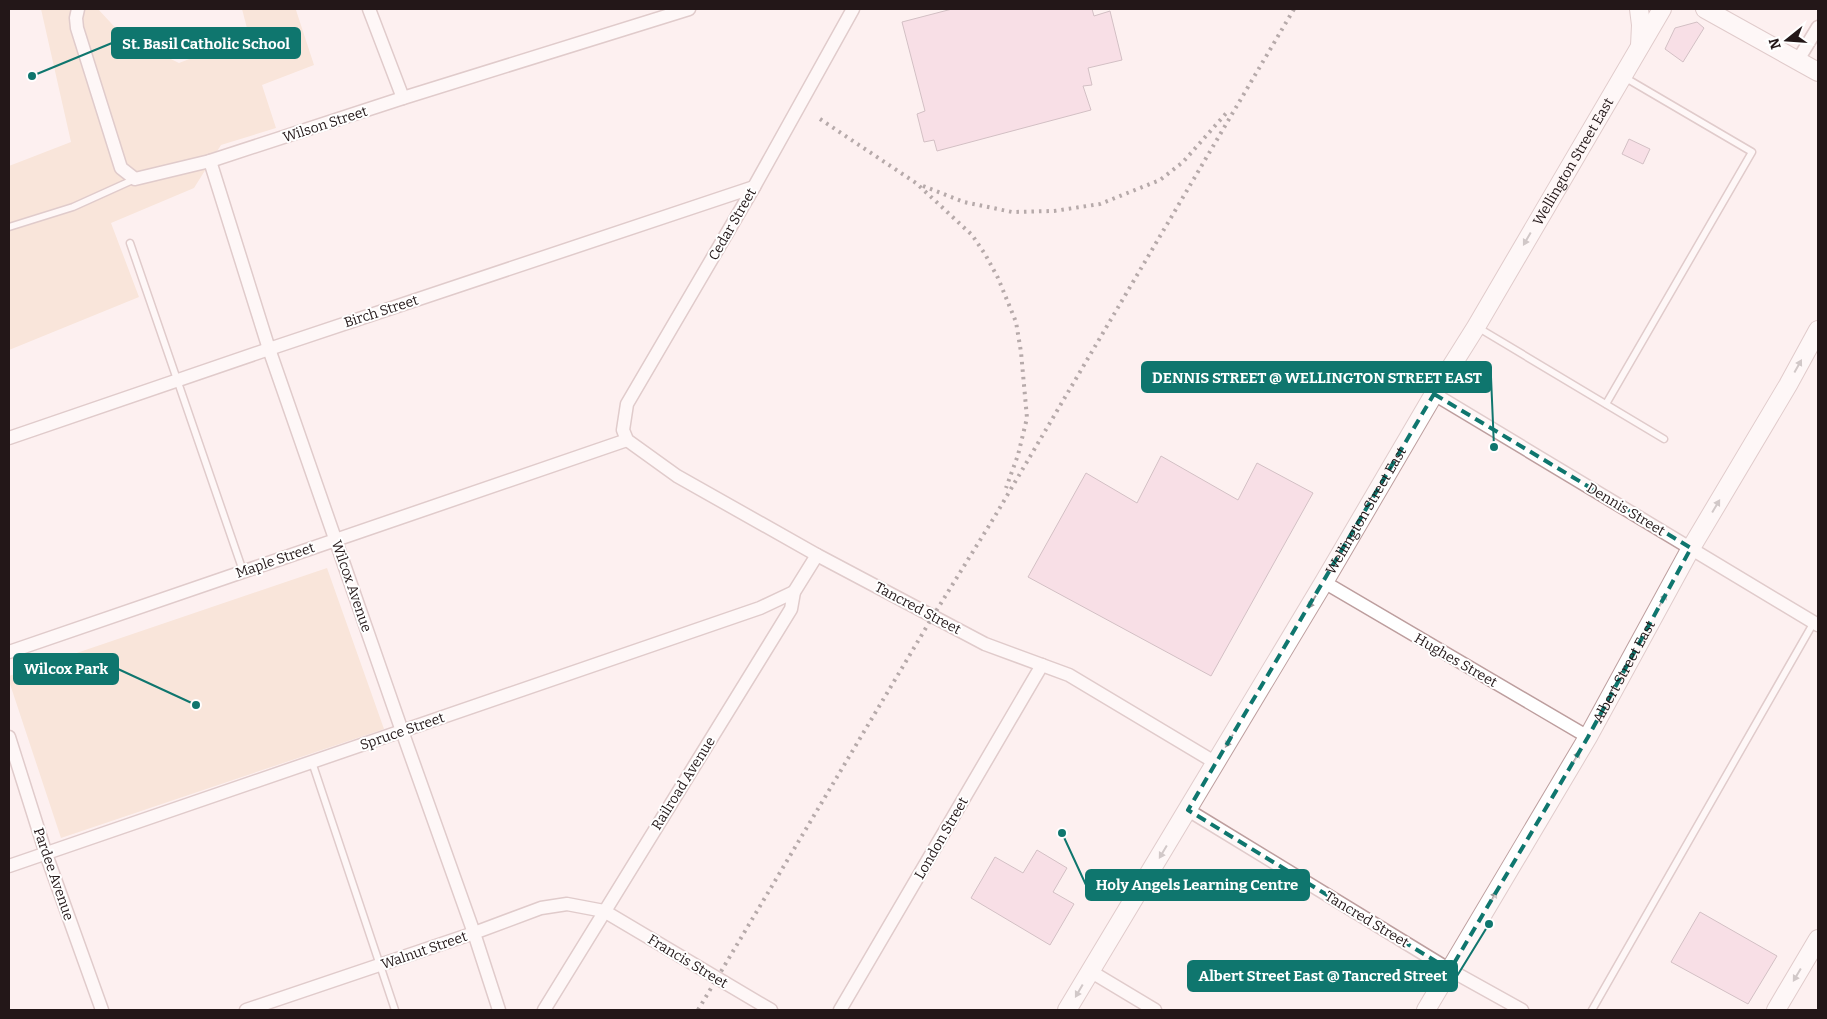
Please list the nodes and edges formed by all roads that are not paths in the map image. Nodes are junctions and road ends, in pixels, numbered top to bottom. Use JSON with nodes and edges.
{"nodes":[{"id":1,"x":78,"y":9,"type":"edge"},
{"id":2,"x":369,"y":9,"type":"edge"},
{"id":3,"x":689,"y":9,"type":"edge"},
{"id":4,"x":853,"y":9,"type":"edge"},
{"id":5,"x":1639,"y":9,"type":"edge"},
{"id":6,"x":1662,"y":9,"type":"edge"},
{"id":7,"x":1705,"y":9,"type":"edge"},
{"id":8,"x":1818,"y":28,"type":"edge"},
{"id":9,"x":1640,"y":46,"type":"junction"},
{"id":10,"x":1798,"y":60,"type":"junction"},
{"id":11,"x":1818,"y":72,"type":"edge"},
{"id":12,"x":1623,"y":77,"type":"junction"},
{"id":13,"x":404,"y":98,"type":"junction"},
{"id":14,"x":210,"y":161,"type":"junction"},
{"id":15,"x":135,"y":179,"type":"junction"},
{"id":16,"x":754,"y":187,"type":"junction"},
{"id":17,"x":9,"y":227,"type":"edge"},
{"id":18,"x":130,"y":243,"type":"dead end"},
{"id":19,"x":1476,"y":326,"type":"junction"},
{"id":20,"x":1818,"y":330,"type":"edge"},
{"id":21,"x":270,"y":348,"type":"junction"},
{"id":22,"x":178,"y":380,"type":"junction"},
{"id":23,"x":1434,"y":394,"type":"junction"},
{"id":24,"x":1606,"y":404,"type":"junction"},
{"id":25,"x":9,"y":438,"type":"edge"},
{"id":26,"x":627,"y":440,"type":"junction"},
{"id":27,"x":1664,"y":440,"type":"dead end"},
{"id":28,"x":336,"y":539,"type":"junction"},
{"id":29,"x":1692,"y":548,"type":"junction"},
{"id":30,"x":817,"y":555,"type":"junction"},
{"id":31,"x":243,"y":571,"type":"junction"},
{"id":32,"x":1324,"y":582,"type":"junction"},
{"id":33,"x":794,"y":592,"type":"junction"},
{"id":34,"x":1816,"y":623,"type":"edge"},
{"id":35,"x":9,"y":652,"type":"edge"},
{"id":36,"x":1042,"y":665,"type":"junction"},
{"id":37,"x":402,"y":731,"type":"junction"},
{"id":38,"x":9,"y":737,"type":"edge"},
{"id":39,"x":1588,"y":737,"type":"junction"},
{"id":40,"x":312,"y":762,"type":"junction"},
{"id":41,"x":1216,"y":763,"type":"junction"},
{"id":42,"x":1188,"y":810,"type":"junction"},
{"id":43,"x":46,"y":854,"type":"junction"},
{"id":44,"x":9,"y":866,"type":"edge"},
{"id":45,"x":604,"y":911,"type":"junction"},
{"id":46,"x":474,"y":933,"type":"junction"},
{"id":47,"x":1818,"y":939,"type":"edge"},
{"id":48,"x":380,"y":965,"type":"junction"},
{"id":49,"x":1450,"y":970,"type":"junction"},
{"id":50,"x":1090,"y":971,"type":"junction"},
{"id":51,"x":102,"y":1010,"type":"edge"},
{"id":52,"x":246,"y":1010,"type":"edge"},
{"id":53,"x":395,"y":1010,"type":"edge"},
{"id":54,"x":499,"y":1010,"type":"edge"},
{"id":55,"x":544,"y":1010,"type":"edge"},
{"id":56,"x":771,"y":1010,"type":"edge"},
{"id":57,"x":840,"y":1010,"type":"edge"},
{"id":58,"x":1068,"y":1010,"type":"edge"},
{"id":59,"x":1156,"y":1010,"type":"edge"},
{"id":60,"x":1426,"y":1010,"type":"edge"},
{"id":61,"x":1522,"y":1010,"type":"edge"},
{"id":62,"x":1592,"y":1010,"type":"edge"},
{"id":63,"x":1776,"y":1010,"type":"edge"}],
"edges":[{"from":1,"to":15,"type":"street"},
{"from":2,"to":13,"type":"street"},
{"from":3,"to":13,"type":"street","name":"Wilson Street"},
{"from":4,"to":16,"type":"street","name":"Cedar Street"},
{"from":5,"to":9,"type":"main road"},
{"from":6,"to":9,"type":"main road","name":"Wellington Street East"},
{"from":7,"to":10,"type":"main road"},
{"from":8,"to":10,"type":"street"},
{"from":9,"to":12,"type":"main road","name":"Wellington Street East"},
{"from":10,"to":11,"type":"main road"},
{"from":12,"to":19,"type":"main road","name":"Wellington Street East","one_way":true},
{"from":12,"to":24,"type":"lane"},
{"from":13,"to":14,"type":"street","name":"Wilson Street"},
{"from":14,"to":15,"type":"street","name":"Wilson Street"},
{"from":14,"to":21,"type":"street","name":"Wilcox Avenue"},
{"from":15,"to":17,"type":"lane"},
{"from":16,"to":21,"type":"street","name":"Birch Street"},
{"from":16,"to":26,"type":"street","name":"Cedar Street"},
{"from":18,"to":22,"type":"lane"},
{"from":19,"to":23,"type":"main road","name":"Wellington Street East"},
{"from":19,"to":24,"type":"lane"},
{"from":29,"to":20,"type":"main road","name":"Albert Street East","one_way":true},
{"from":21,"to":22,"type":"street","name":"Birch Street"},
{"from":21,"to":28,"type":"street","name":"Wilcox Avenue"},
{"from":22,"to":25,"type":"street","name":"Birch Street"},
{"from":22,"to":31,"type":"lane"},
{"from":23,"to":29,"type":"street","name":"Dennis Street"},
{"from":23,"to":32,"type":"main road","name":"Wellington Street East"},
{"from":24,"to":27,"type":"lane"},
{"from":26,"to":28,"type":"street","name":"Maple Street"},
{"from":26,"to":30,"type":"street","name":"Tancred Street"},
{"from":28,"to":31,"type":"street","name":"Maple Street"},
{"from":28,"to":37,"type":"street","name":"Wilcox Avenue"},
{"from":29,"to":34,"type":"street","name":"Dennis Street"},
{"from":39,"to":29,"type":"main road","name":"Albert Street East","one_way":true},
{"from":30,"to":33,"type":"street","name":"Railroad Avenue"},
{"from":30,"to":36,"type":"street","name":"Tancred Street"},
{"from":31,"to":35,"type":"street","name":"Maple Street"},
{"from":32,"to":39,"type":"street","name":"Hughes Street"},
{"from":32,"to":41,"type":"main road","name":"Wellington Street East","one_way":true},
{"from":33,"to":37,"type":"street","name":"Spruce Street"},
{"from":33,"to":45,"type":"street","name":"Railroad Avenue"},
{"from":34,"to":62,"type":"lane"},
{"from":36,"to":41,"type":"street","name":"Tancred Street"},
{"from":36,"to":57,"type":"street","name":"London Street"},
{"from":37,"to":40,"type":"street","name":"Spruce Street"},
{"from":37,"to":46,"type":"street","name":"Wilcox Avenue"},
{"from":38,"to":43,"type":"street","name":"Pardee Avenue"},
{"from":49,"to":39,"type":"main road","name":"Albert Street East","one_way":true},
{"from":40,"to":43,"type":"street","name":"Spruce Street"},
{"from":40,"to":48,"type":"lane"},
{"from":41,"to":42,"type":"main road","name":"Wellington Street East"},
{"from":42,"to":49,"type":"street","name":"Tancred Street"},
{"from":42,"to":50,"type":"main road","name":"Wellington Street East","one_way":true},
{"from":43,"to":44,"type":"street","name":"Spruce Street"},
{"from":43,"to":51,"type":"street","name":"Pardee Avenue"},
{"from":45,"to":46,"type":"street","name":"Walnut Street"},
{"from":45,"to":55,"type":"street","name":"Railroad Avenue"},
{"from":45,"to":56,"type":"street","name":"Francis Street"},
{"from":46,"to":48,"type":"street","name":"Walnut Street"},
{"from":46,"to":54,"type":"street","name":"Wilcox Avenue"},
{"from":47,"to":63,"type":"main road","one_way":true},
{"from":48,"to":52,"type":"street","name":"Walnut Street"},
{"from":48,"to":53,"type":"lane"},
{"from":49,"to":60,"type":"main road","name":"Albert Street East"},
{"from":49,"to":61,"type":"street","name":"Tancred Street"},
{"from":50,"to":58,"type":"main road","name":"Wellington Street East","one_way":true},
{"from":50,"to":59,"type":"street"}]}
